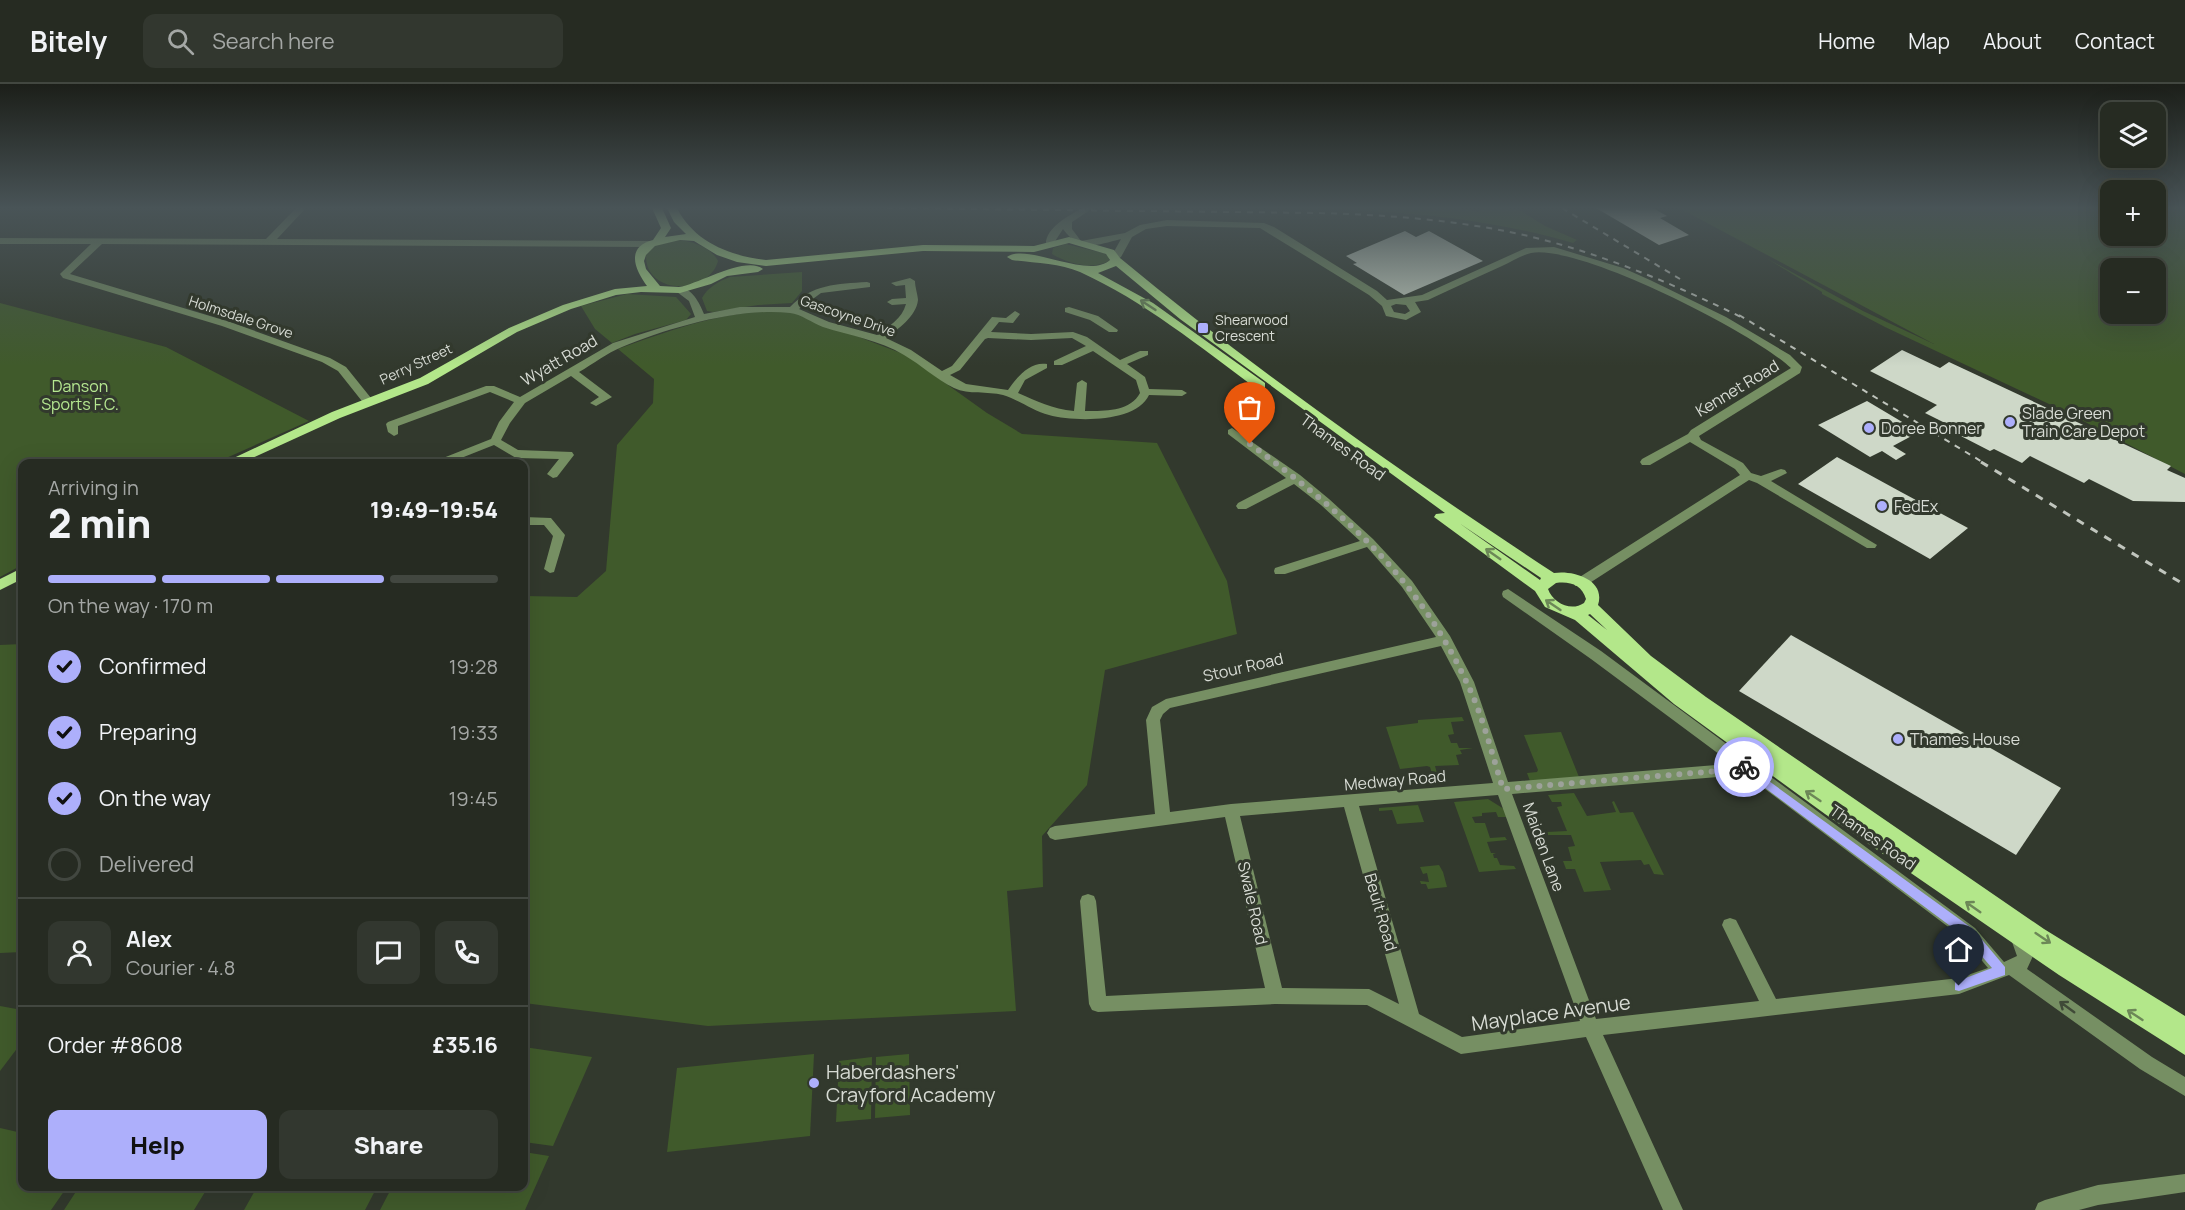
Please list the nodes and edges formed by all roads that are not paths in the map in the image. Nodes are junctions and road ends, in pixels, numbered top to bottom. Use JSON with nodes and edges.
{"nodes":[{"id":1,"x":79,"y":261,"type":"edge"},
{"id":2,"x":636,"y":261,"type":"edge"},
{"id":3,"x":640,"y":261,"type":"edge"},
{"id":4,"x":721,"y":261,"type":"edge"},
{"id":5,"x":748,"y":261,"type":"edge"},
{"id":6,"x":782,"y":261,"type":"edge"},
{"id":7,"x":854,"y":261,"type":"edge"},
{"id":8,"x":1042,"y":261,"type":"edge"},
{"id":9,"x":1115,"y":261,"type":"edge"},
{"id":10,"x":1118,"y":261,"type":"edge"},
{"id":11,"x":1322,"y":261,"type":"edge"},
{"id":12,"x":1506,"y":261,"type":"edge"},
{"id":13,"x":1589,"y":261,"type":"edge"},
{"id":14,"x":1054,"y":262,"type":"joint"},
{"id":15,"x":640,"y":265,"type":"junction"},
{"id":16,"x":1084,"y":270,"type":"junction"},
{"id":17,"x":709,"y":280,"type":"junction"},
{"id":18,"x":896,"y":283,"type":"dead end"},
{"id":19,"x":867,"y":285,"type":"dead end"},
{"id":20,"x":658,"y":290,"type":"junction"},
{"id":21,"x":680,"y":290,"type":"junction"},
{"id":22,"x":615,"y":292,"type":"junction"},
{"id":23,"x":1424,"y":298,"type":"junction"},
{"id":24,"x":693,"y":300,"type":"junction"},
{"id":25,"x":913,"y":300,"type":"junction"},
{"id":26,"x":892,"y":302,"type":"dead end"},
{"id":27,"x":1396,"y":302,"type":"junction"},
{"id":28,"x":1416,"y":309,"type":"junction"},
{"id":29,"x":794,"y":310,"type":"junction"},
{"id":30,"x":1069,"y":310,"type":"dead end"},
{"id":31,"x":1015,"y":314,"type":"dead end"},
{"id":32,"x":1087,"y":315,"type":"junction"},
{"id":33,"x":702,"y":318,"type":"junction"},
{"id":34,"x":1113,"y":330,"type":"dead end"},
{"id":35,"x":1073,"y":334,"type":"junction"},
{"id":36,"x":982,"y":337,"type":"junction"},
{"id":37,"x":879,"y":339,"type":"junction"},
{"id":38,"x":1094,"y":346,"type":"junction"},
{"id":39,"x":1144,"y":353,"type":"dead end"},
{"id":40,"x":1058,"y":363,"type":"dead end"},
{"id":41,"x":1119,"y":364,"type":"junction"},
{"id":42,"x":1043,"y":366,"type":"dead end"},
{"id":43,"x":572,"y":372,"type":"junction"},
{"id":44,"x":942,"y":375,"type":"junction"},
{"id":45,"x":1082,"y":383,"type":"dead end"},
{"id":46,"x":1145,"y":392,"type":"junction"},
{"id":47,"x":1182,"y":393,"type":"dead end"},
{"id":48,"x":1011,"y":395,"type":"junction"},
{"id":49,"x":521,"y":402,"type":"junction"},
{"id":50,"x":369,"y":403,"type":"junction"},
{"id":51,"x":596,"y":403,"type":"dead end"},
{"id":52,"x":1079,"y":414,"type":"junction"},
{"id":53,"x":394,"y":432,"type":"dead end"},
{"id":54,"x":1232,"y":432,"type":"dead end"},
{"id":55,"x":1693,"y":436,"type":"junction"},
{"id":56,"x":495,"y":441,"type":"junction"},
{"id":57,"x":241,"y":459,"type":"edge"},
{"id":58,"x":447,"y":459,"type":"edge"},
{"id":59,"x":1646,"y":462,"type":"dead end"},
{"id":60,"x":1781,"y":473,"type":"dead end"},
{"id":61,"x":553,"y":474,"type":"dead end"},
{"id":62,"x":1747,"y":476,"type":"junction"},
{"id":63,"x":1296,"y":478,"type":"junction"},
{"id":64,"x":1761,"y":480,"type":"junction"},
{"id":65,"x":1242,"y":506,"type":"dead end"},
{"id":66,"x":528,"y":521,"type":"edge"},
{"id":67,"x":1369,"y":542,"type":"junction"},
{"id":68,"x":1870,"y":545,"type":"dead end"},
{"id":69,"x":550,"y":569,"type":"dead end"},
{"id":70,"x":1280,"y":571,"type":"dead end"},
{"id":71,"x":18,"y":575,"type":"edge"},
{"id":72,"x":1580,"y":582,"type":"junction"},
{"id":73,"x":1546,"y":583,"type":"junction"},
{"id":74,"x":0,"y":585,"type":"edge"},
{"id":75,"x":1508,"y":594,"type":"dead end"},
{"id":76,"x":1582,"y":610,"type":"junction"},
{"id":77,"x":1445,"y":640,"type":"junction"},
{"id":78,"x":1737,"y":762,"type":"junction"},
{"id":79,"x":1503,"y":789,"type":"junction"},
{"id":80,"x":1350,"y":802,"type":"junction"},
{"id":81,"x":1231,"y":810,"type":"junction"},
{"id":82,"x":1163,"y":818,"type":"junction"},
{"id":83,"x":1055,"y":833,"type":"dead end"},
{"id":84,"x":1088,"y":901,"type":"dead end"},
{"id":85,"x":1730,"y":925,"type":"dead end"},
{"id":86,"x":2019,"y":939,"type":"junction"},
{"id":87,"x":2006,"y":969,"type":"junction"},
{"id":88,"x":1275,"y":996,"type":"junction"},
{"id":89,"x":1771,"y":1007,"type":"junction"},
{"id":90,"x":1412,"y":1022,"type":"junction"},
{"id":91,"x":2185,"y":1027,"type":"edge"},
{"id":92,"x":1591,"y":1028,"type":"junction"},
{"id":93,"x":2185,"y":1046,"type":"edge"},
{"id":94,"x":2185,"y":1087,"type":"edge"},
{"id":95,"x":2185,"y":1183,"type":"edge"},
{"id":96,"x":1673,"y":1210,"type":"edge"},
{"id":97,"x":2045,"y":1210,"type":"edge"}],
"edges":[{"from":1,"to":50,"type":"street","name":"Holmsdale Grove"},
{"from":2,"to":15,"type":"street"},
{"from":3,"to":15,"type":"main road"},
{"from":4,"to":17,"type":"main road"},
{"from":5,"to":6,"type":"main road","name":"Thames Road"},
{"from":7,"to":17,"type":"main road","name":"Thames Road"},
{"from":8,"to":14,"type":"main road","name":"Thames Road"},
{"from":9,"to":16,"type":"main road","name":"Thames Road"},
{"from":10,"to":73,"type":"main road","name":"Thames Road"},
{"from":11,"to":27,"type":"street"},
{"from":12,"to":23,"type":"street","name":"Kennet Road"},
{"from":13,"to":55,"type":"street","name":"Kennet Road"},
{"from":14,"to":16,"type":"main road","name":"Thames Road"},
{"from":15,"to":20,"type":"main road"},
{"from":15,"to":22,"type":"main road","name":"Perry Street"},
{"from":73,"to":16,"type":"main road","name":"Thames Road","one_way":true},
{"from":17,"to":21,"type":"main road","name":"Thames Road"},
{"from":17,"to":24,"type":"street"},
{"from":18,"to":25,"type":"street"},
{"from":19,"to":29,"type":"street"},
{"from":20,"to":21,"type":"main road","name":"Thames Road"},
{"from":20,"to":22,"type":"main road","name":"Perry Street"},
{"from":21,"to":24,"type":"street"},
{"from":22,"to":50,"type":"main road","name":"Perry Street"},
{"from":23,"to":27,"type":"street"},
{"from":23,"to":28,"type":"street"},
{"from":24,"to":33,"type":"street"},
{"from":25,"to":26,"type":"street"},
{"from":25,"to":37,"type":"street"},
{"from":27,"to":28,"type":"street"},
{"from":27,"to":28,"type":"street"},
{"from":29,"to":33,"type":"street","name":"Gascoyne Drive"},
{"from":29,"to":37,"type":"street","name":"Gascoyne Drive"},
{"from":30,"to":32,"type":"street"},
{"from":31,"to":36,"type":"street"},
{"from":32,"to":34,"type":"street"},
{"from":32,"to":35,"type":"street"},
{"from":33,"to":43,"type":"street","name":"Wyatt Road"},
{"from":35,"to":36,"type":"street"},
{"from":35,"to":38,"type":"street"},
{"from":36,"to":44,"type":"street"},
{"from":37,"to":44,"type":"street","name":"Gascoyne Drive"},
{"from":38,"to":40,"type":"street"},
{"from":38,"to":41,"type":"street"},
{"from":39,"to":41,"type":"street"},
{"from":41,"to":46,"type":"street"},
{"from":42,"to":48,"type":"street"},
{"from":43,"to":49,"type":"street","name":"Wyatt Road"},
{"from":43,"to":51,"type":"street"},
{"from":44,"to":48,"type":"street"},
{"from":45,"to":52,"type":"street"},
{"from":46,"to":47,"type":"street"},
{"from":46,"to":52,"type":"street"},
{"from":48,"to":52,"type":"street"},
{"from":49,"to":53,"type":"street"},
{"from":49,"to":56,"type":"street","name":"Wyatt Road"},
{"from":50,"to":57,"type":"main road","name":"Perry Street"},
{"from":54,"to":63,"type":"street","name":"Maiden Lane"},
{"from":55,"to":59,"type":"street","name":"Kennet Road"},
{"from":55,"to":62,"type":"street","name":"Kennet Road"},
{"from":56,"to":58,"type":"street"},
{"from":56,"to":61,"type":"street"},
{"from":60,"to":64,"type":"street"},
{"from":62,"to":64,"type":"street","name":"Kennet Road"},
{"from":62,"to":72,"type":"street"},
{"from":63,"to":65,"type":"street"},
{"from":63,"to":67,"type":"street","name":"Maiden Lane"},
{"from":64,"to":68,"type":"street","name":"Kennet Road"},
{"from":66,"to":69,"type":"street"},
{"from":67,"to":70,"type":"street"},
{"from":67,"to":77,"type":"street","name":"Maiden Lane"},
{"from":71,"to":74,"type":"main road"},
{"from":72,"to":73,"type":"main road","name":"Thames Road"},
{"from":72,"to":76,"type":"main road","name":"Thames Road"},
{"from":76,"to":73,"type":"main road","name":"Thames Road","one_way":true},
{"from":75,"to":78,"type":"street","name":"Thames Road"},
{"from":86,"to":76,"type":"main road","name":"Thames Road","one_way":true},
{"from":76,"to":91,"type":"main road","name":"Thames Road","one_way":true},
{"from":77,"to":79,"type":"street","name":"Maiden Lane"},
{"from":77,"to":82,"type":"street","name":"Stour Road"},
{"from":78,"to":79,"type":"street","name":"Medway Road"},
{"from":78,"to":87,"type":"street","name":"Thames Road"},
{"from":79,"to":80,"type":"street","name":"Medway Road"},
{"from":79,"to":92,"type":"street","name":"Maiden Lane"},
{"from":80,"to":81,"type":"street","name":"Medway Road"},
{"from":80,"to":90,"type":"street","name":"Beult Road"},
{"from":81,"to":82,"type":"street","name":"Medway Road"},
{"from":81,"to":88,"type":"street","name":"Swale Road"},
{"from":82,"to":83,"type":"street","name":"Medway Road"},
{"from":84,"to":88,"type":"street","name":"Mayplace Avenue"},
{"from":85,"to":89,"type":"street"},
{"from":86,"to":87,"type":"street"},
{"from":93,"to":86,"type":"main road","name":"Thames Road","one_way":true},
{"from":87,"to":89,"type":"street","name":"Mayplace Avenue"},
{"from":94,"to":87,"type":"street","name":"Thames Road","one_way":true},
{"from":88,"to":90,"type":"street","name":"Mayplace Avenue"},
{"from":89,"to":92,"type":"street","name":"Mayplace Avenue"},
{"from":90,"to":92,"type":"street","name":"Mayplace Avenue"},
{"from":92,"to":96,"type":"street","name":"Maiden Lane"},
{"from":95,"to":97,"type":"street"}]}
